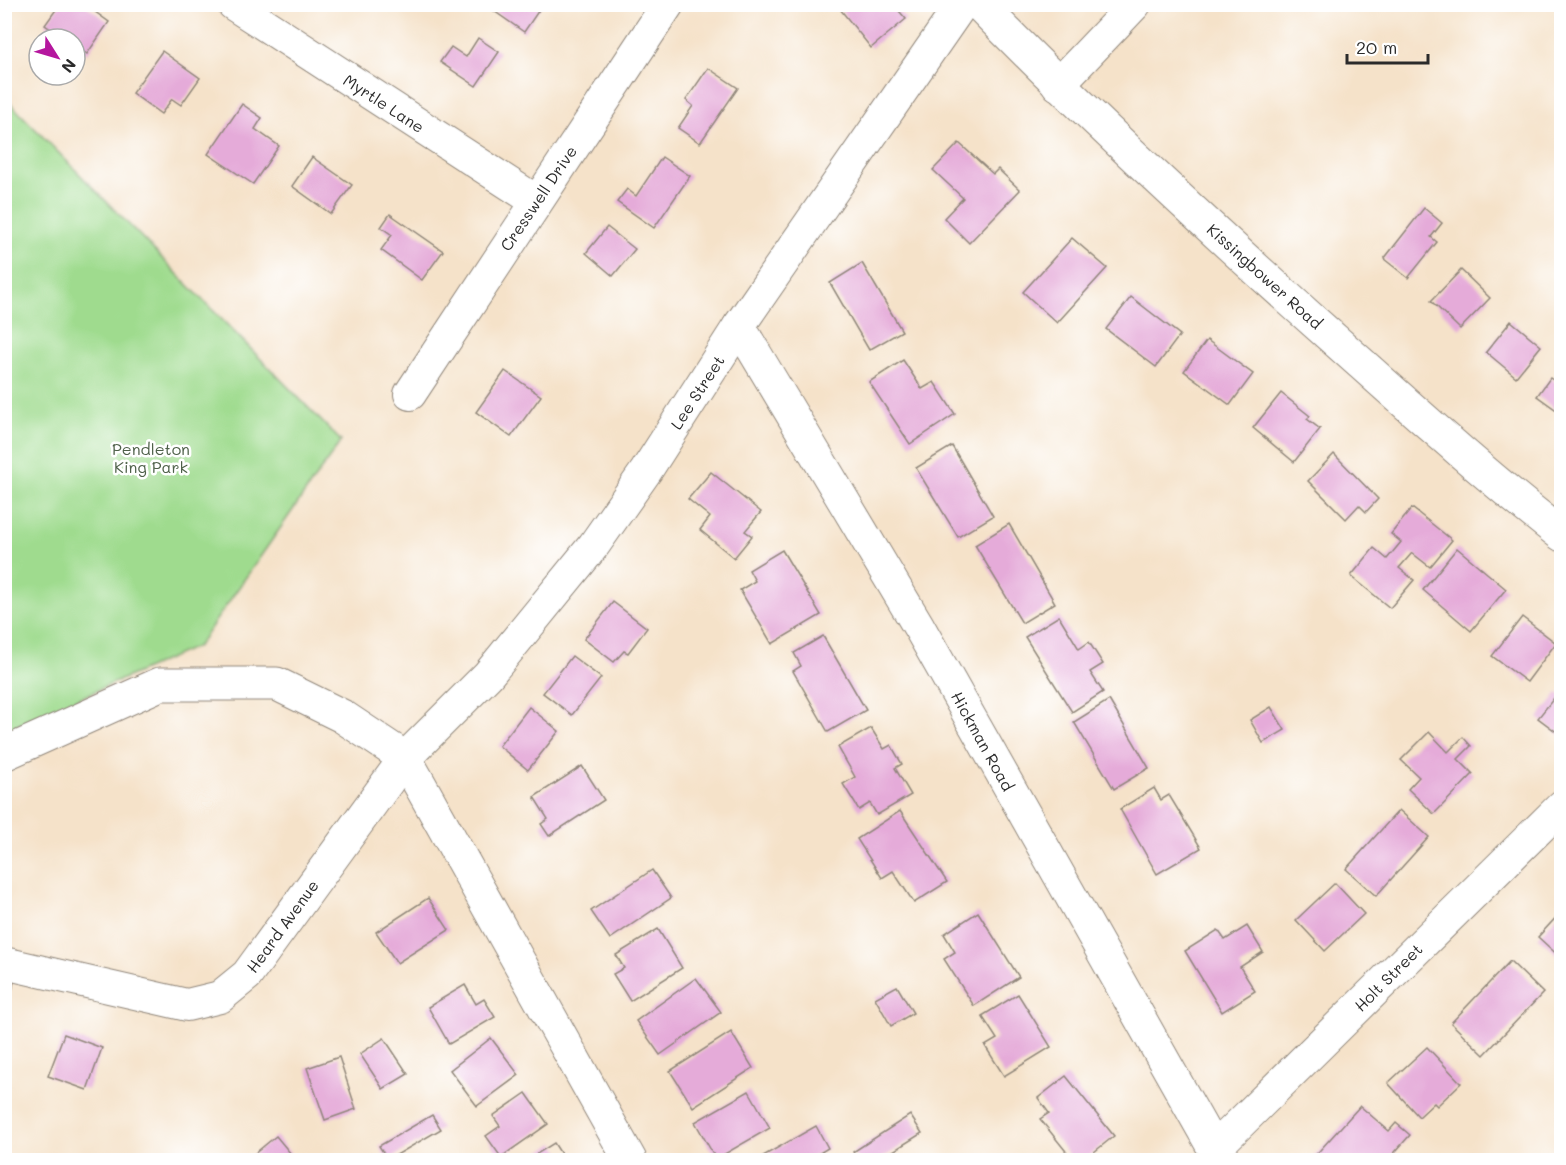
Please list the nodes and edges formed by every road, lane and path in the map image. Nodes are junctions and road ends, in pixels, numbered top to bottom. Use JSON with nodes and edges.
{"nodes":[{"id":1,"x":233,"y":4,"type":"edge"},
{"id":2,"x":668,"y":4,"type":"edge"},
{"id":3,"x":962,"y":4,"type":"edge"},
{"id":4,"x":979,"y":4,"type":"edge"},
{"id":5,"x":1136,"y":4,"type":"edge"},
{"id":6,"x":1058,"y":85,"type":"junction"},
{"id":7,"x":536,"y":201,"type":"junction"},
{"id":8,"x":739,"y":326,"type":"junction"},
{"id":9,"x":410,"y":394,"type":"dead end"},
{"id":10,"x":1562,"y":535,"type":"edge"},
{"id":11,"x":4,"y":754,"type":"edge"},
{"id":12,"x":405,"y":758,"type":"junction"},
{"id":13,"x":1562,"y":806,"type":"edge"},
{"id":14,"x":6,"y":971,"type":"edge"},
{"id":15,"x":1217,"y":1155,"type":"edge"},
{"id":16,"x":630,"y":1161,"type":"edge"}],
"edges":[{"from":1,"to":7,"type":"street","name":"Myrtle Lane"},
{"from":2,"to":7,"type":"street","name":"Cresswell Drive"},
{"from":3,"to":8,"type":"street","name":"Lee Street"},
{"from":4,"to":6,"type":"street","name":"Kissingbower Road"},
{"from":5,"to":6,"type":"street"},
{"from":6,"to":10,"type":"street","name":"Kissingbower Road"},
{"from":7,"to":9,"type":"street","name":"Cresswell Drive"},
{"from":8,"to":12,"type":"street","name":"Lee Street"},
{"from":8,"to":15,"type":"street","name":"Hickman Road"},
{"from":11,"to":12,"type":"street"},
{"from":12,"to":14,"type":"street","name":"Heard Avenue"},
{"from":12,"to":16,"type":"street"},
{"from":13,"to":15,"type":"street","name":"Holt Street"}]}
